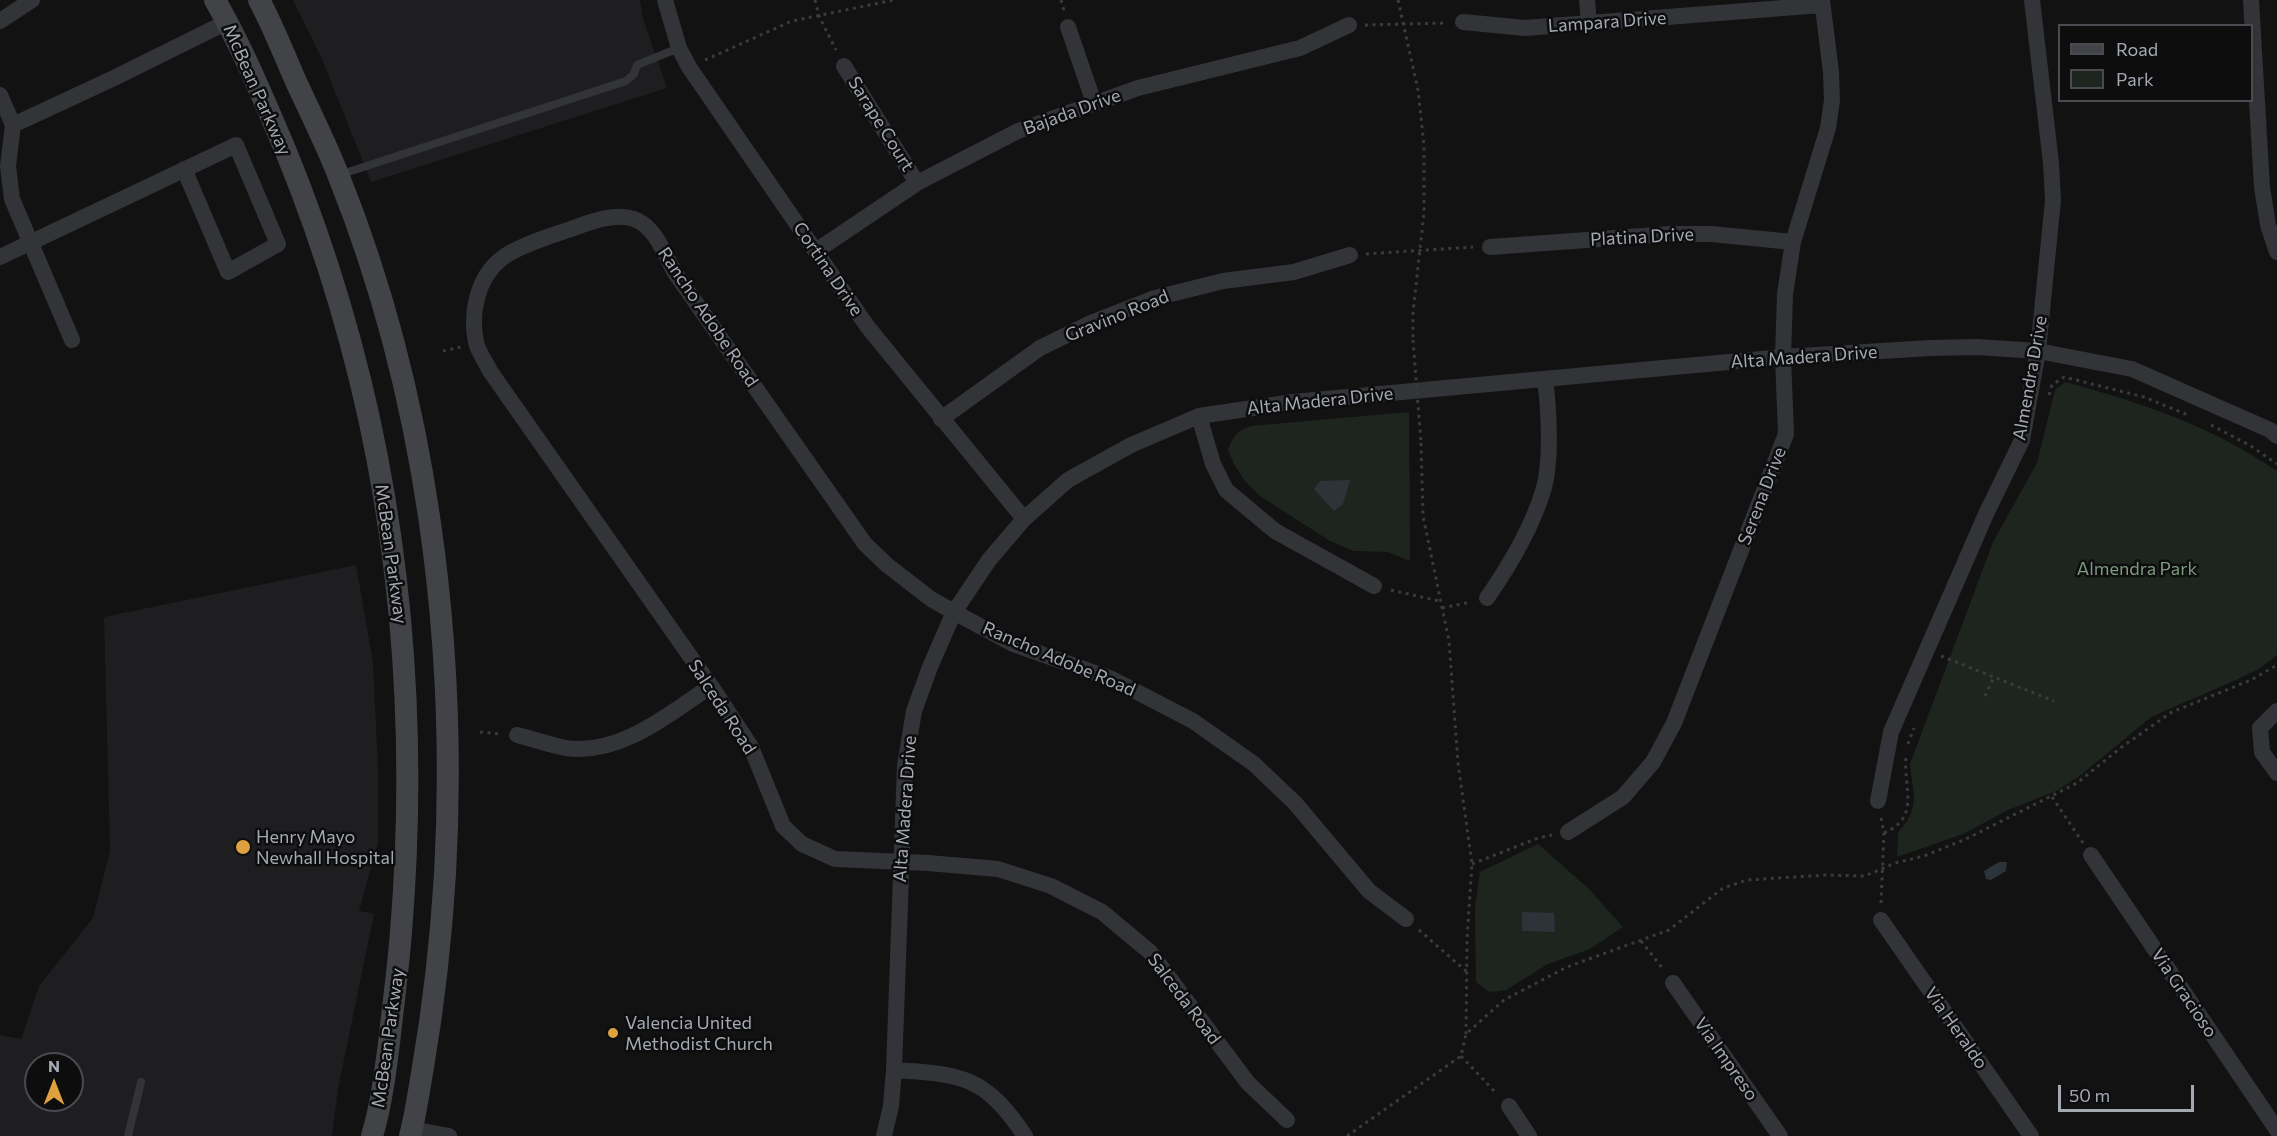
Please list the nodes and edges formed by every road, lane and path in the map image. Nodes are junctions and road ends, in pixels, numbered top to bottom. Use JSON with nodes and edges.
{"nodes":[{"id":1,"x":32,"y":0,"type":"edge"},
{"id":2,"x":215,"y":0,"type":"edge"},
{"id":3,"x":259,"y":0,"type":"edge"},
{"id":4,"x":665,"y":0,"type":"edge"},
{"id":5,"x":815,"y":0,"type":"edge"},
{"id":6,"x":894,"y":0,"type":"edge"},
{"id":7,"x":1398,"y":0,"type":"edge"},
{"id":8,"x":1587,"y":0,"type":"edge"},
{"id":9,"x":2032,"y":0,"type":"edge"},
{"id":10,"x":2251,"y":0,"type":"edge"},
{"id":11,"x":1822,"y":3,"type":"edge"},
{"id":12,"x":819,"y":16,"type":"junction"},
{"id":13,"x":0,"y":21,"type":"edge"},
{"id":14,"x":227,"y":22,"type":"junction"},
{"id":15,"x":1463,"y":22,"type":"joint"},
{"id":16,"x":1404,"y":24,"type":"junction"},
{"id":17,"x":1589,"y":24,"type":"junction"},
{"id":18,"x":2252,"y":24,"type":"edge"},
{"id":19,"x":1349,"y":25,"type":"joint"},
{"id":20,"x":1068,"y":27,"type":"dead end"},
{"id":21,"x":2253,"y":34,"type":"edge"},
{"id":22,"x":679,"y":48,"type":"junction"},
{"id":23,"x":844,"y":66,"type":"joint"},
{"id":24,"x":690,"y":67,"type":"junction"},
{"id":25,"x":0,"y":96,"type":"edge"},
{"id":26,"x":1094,"y":103,"type":"junction"},
{"id":27,"x":13,"y":125,"type":"junction"},
{"id":28,"x":184,"y":170,"type":"junction"},
{"id":29,"x":339,"y":175,"type":"junction"},
{"id":30,"x":918,"y":183,"type":"junction"},
{"id":31,"x":538,"y":241,"type":"joint"},
{"id":32,"x":1793,"y":242,"type":"junction"},
{"id":33,"x":30,"y":243,"type":"junction"},
{"id":34,"x":1490,"y":247,"type":"joint"},
{"id":35,"x":1420,"y":249,"type":"junction"},
{"id":36,"x":816,"y":251,"type":"junction"},
{"id":37,"x":2277,"y":252,"type":"edge"},
{"id":38,"x":1350,"y":255,"type":"joint"},
{"id":39,"x":0,"y":257,"type":"edge"},
{"id":40,"x":72,"y":340,"type":"dead end"},
{"id":41,"x":2038,"y":351,"type":"junction"},
{"id":42,"x":1783,"y":357,"type":"junction"},
{"id":43,"x":1545,"y":380,"type":"junction"},
{"id":44,"x":2049,"y":396,"type":"dead end"},
{"id":45,"x":1199,"y":416,"type":"junction"},
{"id":46,"x":2193,"y":417,"type":"dead end"},
{"id":47,"x":941,"y":419,"type":"junction"},
{"id":48,"x":2203,"y":420,"type":"dead end"},
{"id":49,"x":2275,"y":429,"type":"edge"},
{"id":50,"x":2277,"y":464,"type":"edge"},
{"id":51,"x":1024,"y":519,"type":"junction"},
{"id":52,"x":1374,"y":586,"type":"joint"},
{"id":53,"x":1487,"y":598,"type":"joint"},
{"id":54,"x":1440,"y":601,"type":"junction"},
{"id":55,"x":1442,"y":608,"type":"junction"},
{"id":56,"x":954,"y":612,"type":"junction"},
{"id":57,"x":1941,"y":656,"type":"dead end"},
{"id":58,"x":2277,"y":665,"type":"edge"},
{"id":59,"x":1994,"y":677,"type":"junction"},
{"id":60,"x":711,"y":686,"type":"junction"},
{"id":61,"x":1985,"y":696,"type":"dead end"},
{"id":62,"x":2054,"y":701,"type":"dead end"},
{"id":63,"x":2277,"y":711,"type":"edge"},
{"id":64,"x":1914,"y":727,"type":"dead end"},
{"id":65,"x":517,"y":735,"type":"dead end"},
{"id":66,"x":2277,"y":774,"type":"edge"},
{"id":67,"x":2052,"y":797,"type":"junction"},
{"id":68,"x":1878,"y":801,"type":"joint"},
{"id":69,"x":1568,"y":832,"type":"joint"},
{"id":70,"x":1884,"y":833,"type":"junction"},
{"id":71,"x":2091,"y":855,"type":"joint"},
{"id":72,"x":901,"y":862,"type":"junction"},
{"id":73,"x":1472,"y":864,"type":"junction"},
{"id":74,"x":1882,"y":868,"type":"junction"},
{"id":75,"x":1406,"y":919,"type":"joint"},
{"id":76,"x":1881,"y":920,"type":"joint"},
{"id":77,"x":1641,"y":941,"type":"junction"},
{"id":78,"x":1466,"y":971,"type":"junction"},
{"id":79,"x":1673,"y":983,"type":"joint"},
{"id":80,"x":1466,"y":1034,"type":"junction"},
{"id":81,"x":1461,"y":1056,"type":"junction"},
{"id":82,"x":894,"y":1070,"type":"junction"},
{"id":83,"x":141,"y":1082,"type":"dead end"},
{"id":84,"x":1509,"y":1106,"type":"joint"},
{"id":85,"x":1287,"y":1120,"type":"dead end"},
{"id":86,"x":2277,"y":1130,"type":"edge"},
{"id":87,"x":411,"y":1132,"type":"edge"},
{"id":88,"x":128,"y":1136,"type":"edge"},
{"id":89,"x":372,"y":1136,"type":"edge"},
{"id":90,"x":449,"y":1136,"type":"edge"},
{"id":91,"x":884,"y":1136,"type":"edge"},
{"id":92,"x":1025,"y":1136,"type":"edge"},
{"id":93,"x":1347,"y":1136,"type":"edge"},
{"id":94,"x":1530,"y":1136,"type":"edge"},
{"id":95,"x":1780,"y":1136,"type":"edge"},
{"id":96,"x":2031,"y":1136,"type":"edge"}],
"edges":[{"from":1,"to":13,"type":"street"},
{"from":2,"to":14,"type":"main road","name":"McBean Parkway"},
{"from":3,"to":29,"type":"main road","name":"McBean Parkway"},
{"from":4,"to":22,"type":"street","name":"Cortina Drive"},
{"from":5,"to":12,"type":"path"},
{"from":6,"to":12,"type":"path"},
{"from":7,"to":16,"type":"path"},
{"from":8,"to":17,"type":"street"},
{"from":9,"to":41,"type":"street","name":"Almendra Drive"},
{"from":10,"to":18,"type":"street"},
{"from":11,"to":17,"type":"street","name":"Lampara Drive"},
{"from":11,"to":32,"type":"street","name":"Serena Drive"},
{"from":12,"to":23,"type":"path"},
{"from":12,"to":24,"type":"path"},
{"from":14,"to":27,"type":"street"},
{"from":14,"to":89,"type":"main road","name":"McBean Parkway"},
{"from":15,"to":16,"type":"path"},
{"from":15,"to":17,"type":"street","name":"Lampara Drive"},
{"from":16,"to":19,"type":"path"},
{"from":16,"to":35,"type":"path"},
{"from":19,"to":26,"type":"street","name":"Bajada Drive"},
{"from":20,"to":26,"type":"street"},
{"from":21,"to":37,"type":"street"},
{"from":22,"to":24,"type":"street","name":"Cortina Drive"},
{"from":22,"to":29,"type":"lane"},
{"from":23,"to":30,"type":"street","name":"Sarape Court"},
{"from":24,"to":36,"type":"street","name":"Cortina Drive"},
{"from":25,"to":27,"type":"street"},
{"from":26,"to":30,"type":"street","name":"Bajada Drive"},
{"from":27,"to":33,"type":"street"},
{"from":28,"to":28,"type":"street"},
{"from":28,"to":33,"type":"street"},
{"from":29,"to":87,"type":"main road","name":"McBean Parkway"},
{"from":30,"to":36,"type":"street","name":"Bajada Drive"},
{"from":31,"to":56,"type":"street","name":"Rancho Adobe Road"},
{"from":31,"to":60,"type":"street","name":"Salceda Road"},
{"from":32,"to":34,"type":"street","name":"Platina Drive"},
{"from":32,"to":42,"type":"street","name":"Serena Drive"},
{"from":33,"to":39,"type":"street"},
{"from":33,"to":40,"type":"street"},
{"from":34,"to":35,"type":"path"},
{"from":35,"to":38,"type":"path"},
{"from":35,"to":54,"type":"path","bridge":true},
{"from":36,"to":47,"type":"street","name":"Cortina Drive"},
{"from":38,"to":47,"type":"street","name":"Gravino Road"},
{"from":41,"to":42,"type":"street","name":"Alta Madera Drive"},
{"from":41,"to":49,"type":"street","name":"Alta Madera Drive"},
{"from":41,"to":68,"type":"street","name":"Almendra Drive"},
{"from":42,"to":43,"type":"street","name":"Alta Madera Drive"},
{"from":42,"to":69,"type":"street","name":"Serena Drive"},
{"from":43,"to":45,"type":"street","name":"Alta Madera Drive"},
{"from":43,"to":53,"type":"street"},
{"from":44,"to":46,"type":"path"},
{"from":45,"to":51,"type":"street","name":"Alta Madera Drive"},
{"from":45,"to":52,"type":"street"},
{"from":47,"to":51,"type":"street","name":"Cortina Drive"},
{"from":48,"to":50,"type":"path"},
{"from":51,"to":56,"type":"street","name":"Alta Madera Drive"},
{"from":52,"to":54,"type":"path"},
{"from":53,"to":55,"type":"path"},
{"from":54,"to":55,"type":"path"},
{"from":55,"to":73,"type":"path"},
{"from":56,"to":72,"type":"street","name":"Alta Madera Drive"},
{"from":56,"to":75,"type":"street","name":"Rancho Adobe Road"},
{"from":57,"to":59,"type":"path"},
{"from":58,"to":67,"type":"path"},
{"from":59,"to":61,"type":"path"},
{"from":59,"to":62,"type":"path"},
{"from":60,"to":65,"type":"street"},
{"from":60,"to":72,"type":"street","name":"Salceda Road"},
{"from":63,"to":66,"type":"street"},
{"from":64,"to":70,"type":"path"},
{"from":67,"to":71,"type":"path"},
{"from":67,"to":74,"type":"path"},
{"from":68,"to":70,"type":"path"},
{"from":69,"to":73,"type":"path"},
{"from":70,"to":74,"type":"path"},
{"from":71,"to":86,"type":"street","name":"Via Gracioso"},
{"from":72,"to":82,"type":"street","name":"Alta Madera Drive"},
{"from":72,"to":85,"type":"street","name":"Salceda Road"},
{"from":73,"to":78,"type":"path"},
{"from":74,"to":76,"type":"path"},
{"from":74,"to":77,"type":"path"},
{"from":75,"to":78,"type":"path"},
{"from":76,"to":96,"type":"street","name":"Via Heraldo"},
{"from":77,"to":79,"type":"path"},
{"from":77,"to":80,"type":"path"},
{"from":78,"to":80,"type":"path"},
{"from":79,"to":95,"type":"street","name":"Via Impreso"},
{"from":80,"to":81,"type":"path"},
{"from":81,"to":84,"type":"path"},
{"from":81,"to":93,"type":"path"},
{"from":82,"to":91,"type":"street","name":"Alta Madera Drive"},
{"from":82,"to":92,"type":"street"},
{"from":83,"to":88,"type":"lane"},
{"from":84,"to":94,"type":"street"},
{"from":87,"to":90,"type":"street"}]}
